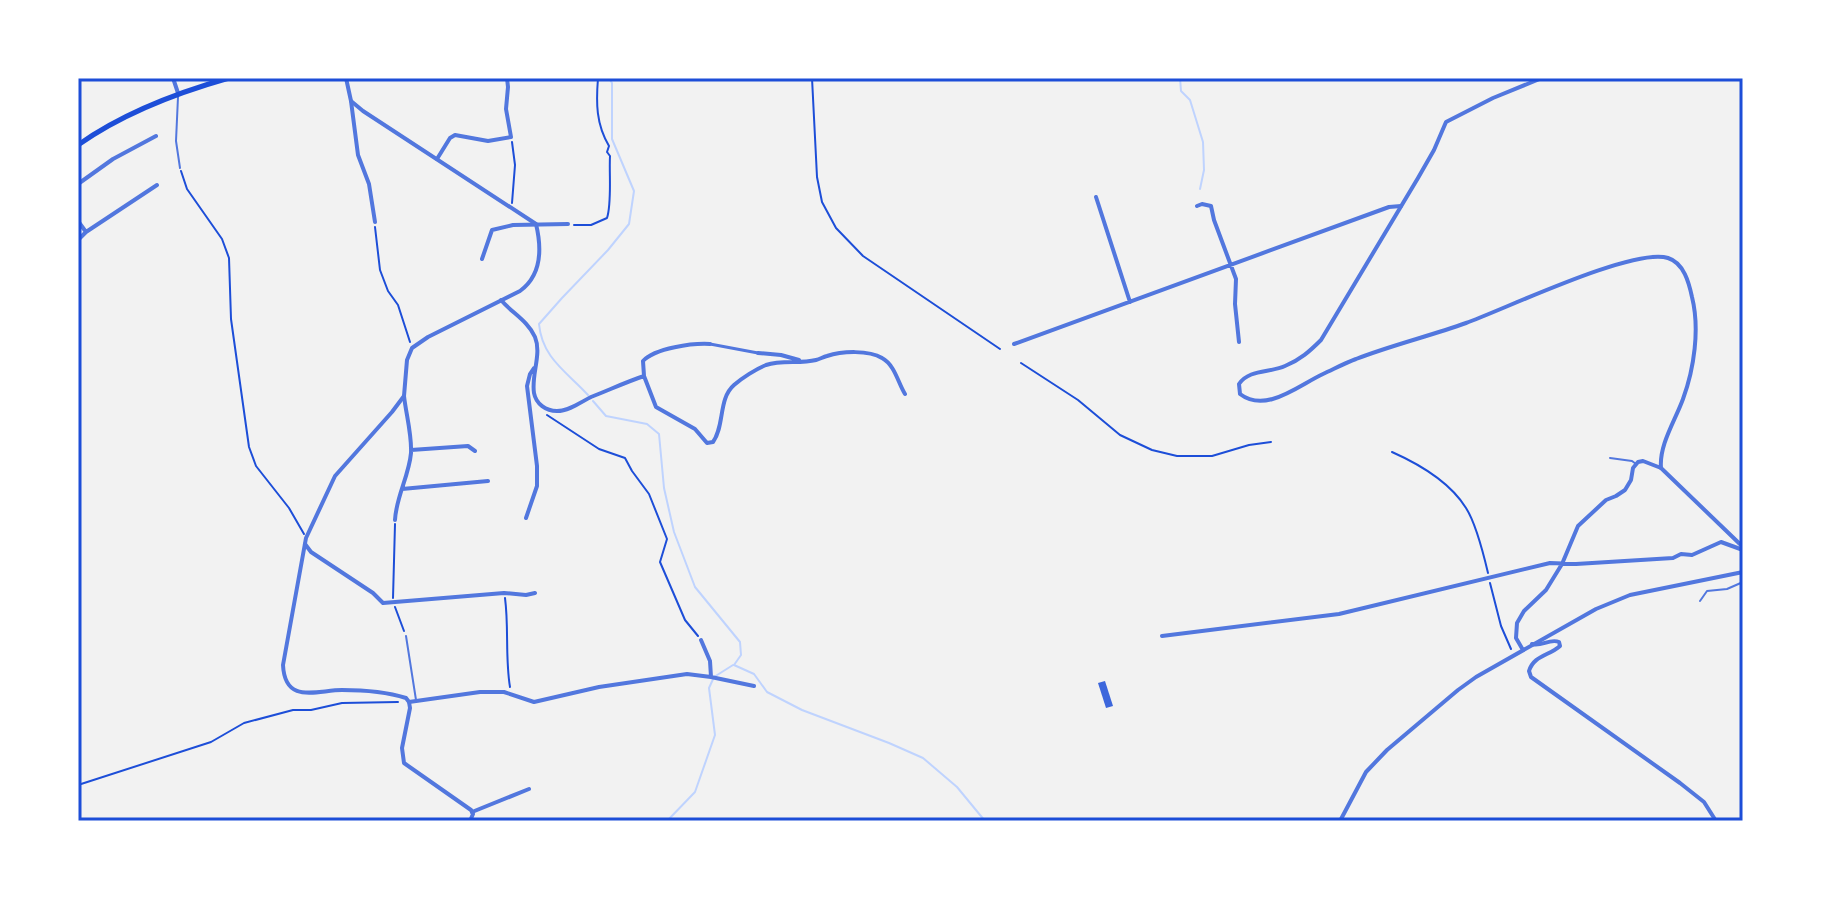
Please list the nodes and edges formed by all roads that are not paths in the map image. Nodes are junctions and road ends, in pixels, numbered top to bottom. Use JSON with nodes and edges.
{"nodes":[{"id":1,"x":173,"y":78,"type":"edge"},
{"id":2,"x":229,"y":78,"type":"edge"},
{"id":3,"x":346,"y":78,"type":"edge"},
{"id":4,"x":507,"y":78,"type":"edge"},
{"id":5,"x":1542,"y":78,"type":"edge"},
{"id":6,"x":178,"y":93,"type":"junction"},
{"id":7,"x":351,"y":101,"type":"junction"},
{"id":8,"x":156,"y":136,"type":"dead end"},
{"id":9,"x":78,"y":145,"type":"edge"},
{"id":10,"x":437,"y":159,"type":"junction"},
{"id":11,"x":180,"y":168,"type":"road end"},
{"id":12,"x":78,"y":184,"type":"edge"},
{"id":13,"x":157,"y":185,"type":"dead end"},
{"id":14,"x":1096,"y":197,"type":"dead end"},
{"id":15,"x":1197,"y":206,"type":"dead end"},
{"id":16,"x":1401,"y":206,"type":"junction"},
{"id":17,"x":78,"y":221,"type":"edge"},
{"id":18,"x":375,"y":222,"type":"road end"},
{"id":19,"x":536,"y":224,"type":"junction"},
{"id":20,"x":568,"y":224,"type":"road end"},
{"id":21,"x":86,"y":232,"type":"junction"},
{"id":22,"x":78,"y":240,"type":"edge"},
{"id":23,"x":482,"y":259,"type":"dead end"},
{"id":24,"x":1231,"y":264,"type":"junction"},
{"id":25,"x":501,"y":300,"type":"junction"},
{"id":26,"x":1130,"y":302,"type":"junction"},
{"id":27,"x":1239,"y":342,"type":"dead end"},
{"id":28,"x":710,"y":344,"type":"joint"},
{"id":29,"x":1014,"y":344,"type":"dead end"},
{"id":30,"x":758,"y":353,"type":"joint"},
{"id":31,"x":802,"y":361,"type":"junction"},
{"id":32,"x":535,"y":366,"type":"junction"},
{"id":33,"x":644,"y":376,"type":"junction"},
{"id":34,"x":905,"y":394,"type":"dead end"},
{"id":35,"x":404,"y":396,"type":"junction"},
{"id":36,"x":411,"y":450,"type":"junction"},
{"id":37,"x":475,"y":451,"type":"dead end"},
{"id":38,"x":1610,"y":458,"type":"dead end"},
{"id":39,"x":1636,"y":464,"type":"junction"},
{"id":40,"x":1661,"y":468,"type":"junction"},
{"id":41,"x":488,"y":481,"type":"dead end"},
{"id":42,"x":402,"y":489,"type":"junction"},
{"id":43,"x":526,"y":518,"type":"dead end"},
{"id":44,"x":395,"y":520,"type":"road end"},
{"id":45,"x":306,"y":541,"type":"junction"},
{"id":46,"x":1743,"y":548,"type":"edge"},
{"id":47,"x":1562,"y":564,"type":"junction"},
{"id":48,"x":1743,"y":572,"type":"edge"},
{"id":49,"x":1743,"y":582,"type":"edge"},
{"id":50,"x":535,"y":593,"type":"dead end"},
{"id":51,"x":1700,"y":601,"type":"dead end"},
{"id":52,"x":406,"y":636,"type":"road end"},
{"id":53,"x":1162,"y":636,"type":"dead end"},
{"id":54,"x":701,"y":640,"type":"road end"},
{"id":55,"x":1532,"y":644,"type":"junction"},
{"id":56,"x":1523,"y":650,"type":"junction"},
{"id":57,"x":713,"y":677,"type":"junction"},
{"id":58,"x":754,"y":686,"type":"dead end"},
{"id":59,"x":408,"y":700,"type":"junction"},
{"id":60,"x":417,"y":701,"type":"junction"},
{"id":61,"x":529,"y":789,"type":"dead end"},
{"id":62,"x":472,"y":812,"type":"junction"},
{"id":63,"x":470,"y":821,"type":"edge"},
{"id":64,"x":1340,"y":821,"type":"edge"},
{"id":65,"x":1716,"y":821,"type":"edge"}],
"edges":[{"from":1,"to":6,"type":"street"},
{"from":2,"to":6,"type":"main road"},
{"from":3,"to":7,"type":"street"},
{"from":4,"to":10,"type":"street"},
{"from":5,"to":16,"type":"street"},
{"from":6,"to":9,"type":"main road"},
{"from":6,"to":11,"type":"lane"},
{"from":7,"to":10,"type":"street"},
{"from":7,"to":18,"type":"street"},
{"from":8,"to":12,"type":"street"},
{"from":10,"to":19,"type":"street"},
{"from":13,"to":21,"type":"street"},
{"from":14,"to":26,"type":"street"},
{"from":15,"to":24,"type":"street"},
{"from":16,"to":24,"type":"street"},
{"from":16,"to":40,"type":"street"},
{"from":17,"to":21,"type":"street"},
{"from":19,"to":20,"type":"street"},
{"from":19,"to":23,"type":"street"},
{"from":19,"to":25,"type":"street"},
{"from":21,"to":22,"type":"street"},
{"from":24,"to":26,"type":"street"},
{"from":24,"to":27,"type":"street"},
{"from":25,"to":32,"type":"street"},
{"from":25,"to":35,"type":"street"},
{"from":26,"to":29,"type":"street"},
{"from":28,"to":30,"type":"street"},
{"from":28,"to":33,"type":"street"},
{"from":30,"to":31,"type":"street"},
{"from":31,"to":33,"type":"street"},
{"from":31,"to":34,"type":"street"},
{"from":32,"to":33,"type":"street"},
{"from":32,"to":43,"type":"street"},
{"from":35,"to":36,"type":"street"},
{"from":35,"to":45,"type":"street"},
{"from":36,"to":37,"type":"street"},
{"from":36,"to":42,"type":"street"},
{"from":38,"to":39,"type":"lane"},
{"from":39,"to":40,"type":"street"},
{"from":39,"to":47,"type":"street"},
{"from":40,"to":46,"type":"street"},
{"from":41,"to":42,"type":"street"},
{"from":42,"to":44,"type":"street"},
{"from":45,"to":50,"type":"street"},
{"from":45,"to":59,"type":"street"},
{"from":46,"to":47,"type":"street"},
{"from":47,"to":53,"type":"street"},
{"from":47,"to":56,"type":"street"},
{"from":48,"to":55,"type":"street"},
{"from":49,"to":51,"type":"lane"},
{"from":52,"to":60,"type":"lane"},
{"from":54,"to":57,"type":"street"},
{"from":55,"to":56,"type":"street"},
{"from":55,"to":65,"type":"street"},
{"from":56,"to":64,"type":"street"},
{"from":57,"to":58,"type":"street"},
{"from":57,"to":60,"type":"street"},
{"from":59,"to":60,"type":"street"},
{"from":59,"to":62,"type":"street"},
{"from":61,"to":62,"type":"street"},
{"from":62,"to":63,"type":"street"}]}
